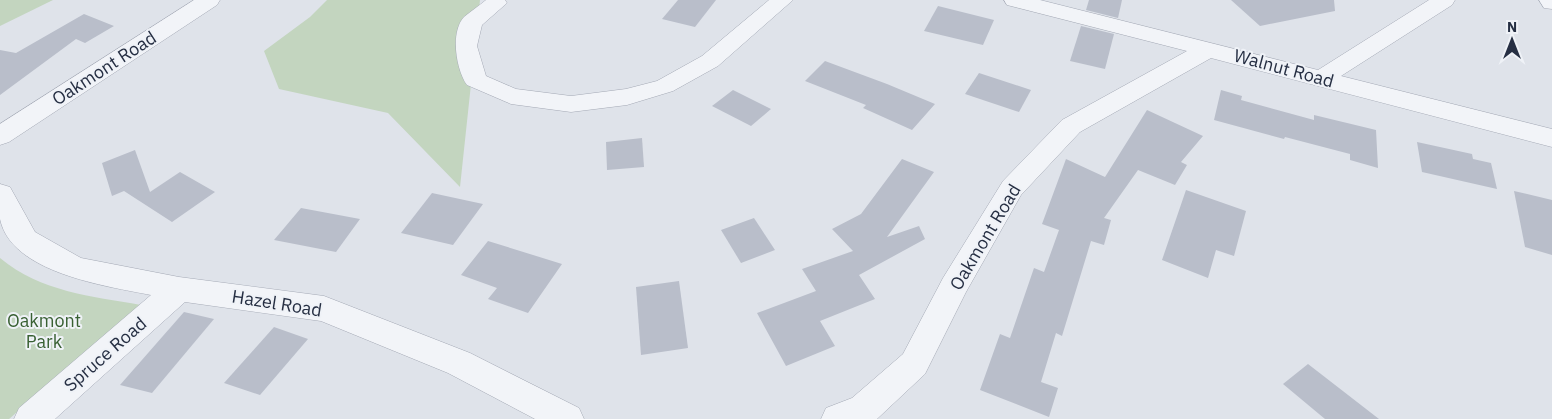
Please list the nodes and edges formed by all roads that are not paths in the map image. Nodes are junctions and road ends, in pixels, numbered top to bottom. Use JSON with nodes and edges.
{"nodes":[{"id":1,"x":208,"y":0,"type":"edge"},
{"id":2,"x":782,"y":0,"type":"edge"},
{"id":3,"x":1015,"y":0,"type":"edge"},
{"id":4,"x":1444,"y":0,"type":"edge"},
{"id":5,"x":1550,"y":0,"type":"edge"},
{"id":6,"x":496,"y":3,"type":"dead end"},
{"id":7,"x":1552,"y":3,"type":"edge"},
{"id":8,"x":1209,"y":49,"type":"junction"},
{"id":9,"x":1322,"y":78,"type":"junction"},
{"id":10,"x":0,"y":136,"type":"edge"},
{"id":11,"x":1552,"y":138,"type":"edge"},
{"id":12,"x":0,"y":194,"type":"edge"},
{"id":13,"x":179,"y":289,"type":"junction"},
{"id":14,"x":31,"y":419,"type":"edge"},
{"id":15,"x":568,"y":419,"type":"edge"},
{"id":16,"x":838,"y":419,"type":"edge"}],
"edges":[{"from":1,"to":10,"type":"street","name":"Oakmont Road"},
{"from":2,"to":6,"type":"street"},
{"from":3,"to":8,"type":"street","name":"Walnut Road"},
{"from":4,"to":9,"type":"street"},
{"from":5,"to":7,"type":"street"},
{"from":8,"to":9,"type":"street","name":"Walnut Road"},
{"from":8,"to":16,"type":"street","name":"Oakmont Road"},
{"from":9,"to":11,"type":"street","name":"Walnut Road"},
{"from":12,"to":13,"type":"street","name":"Hazel Road"},
{"from":13,"to":14,"type":"street","name":"Spruce Road"},
{"from":13,"to":15,"type":"street","name":"Hazel Road"}]}
